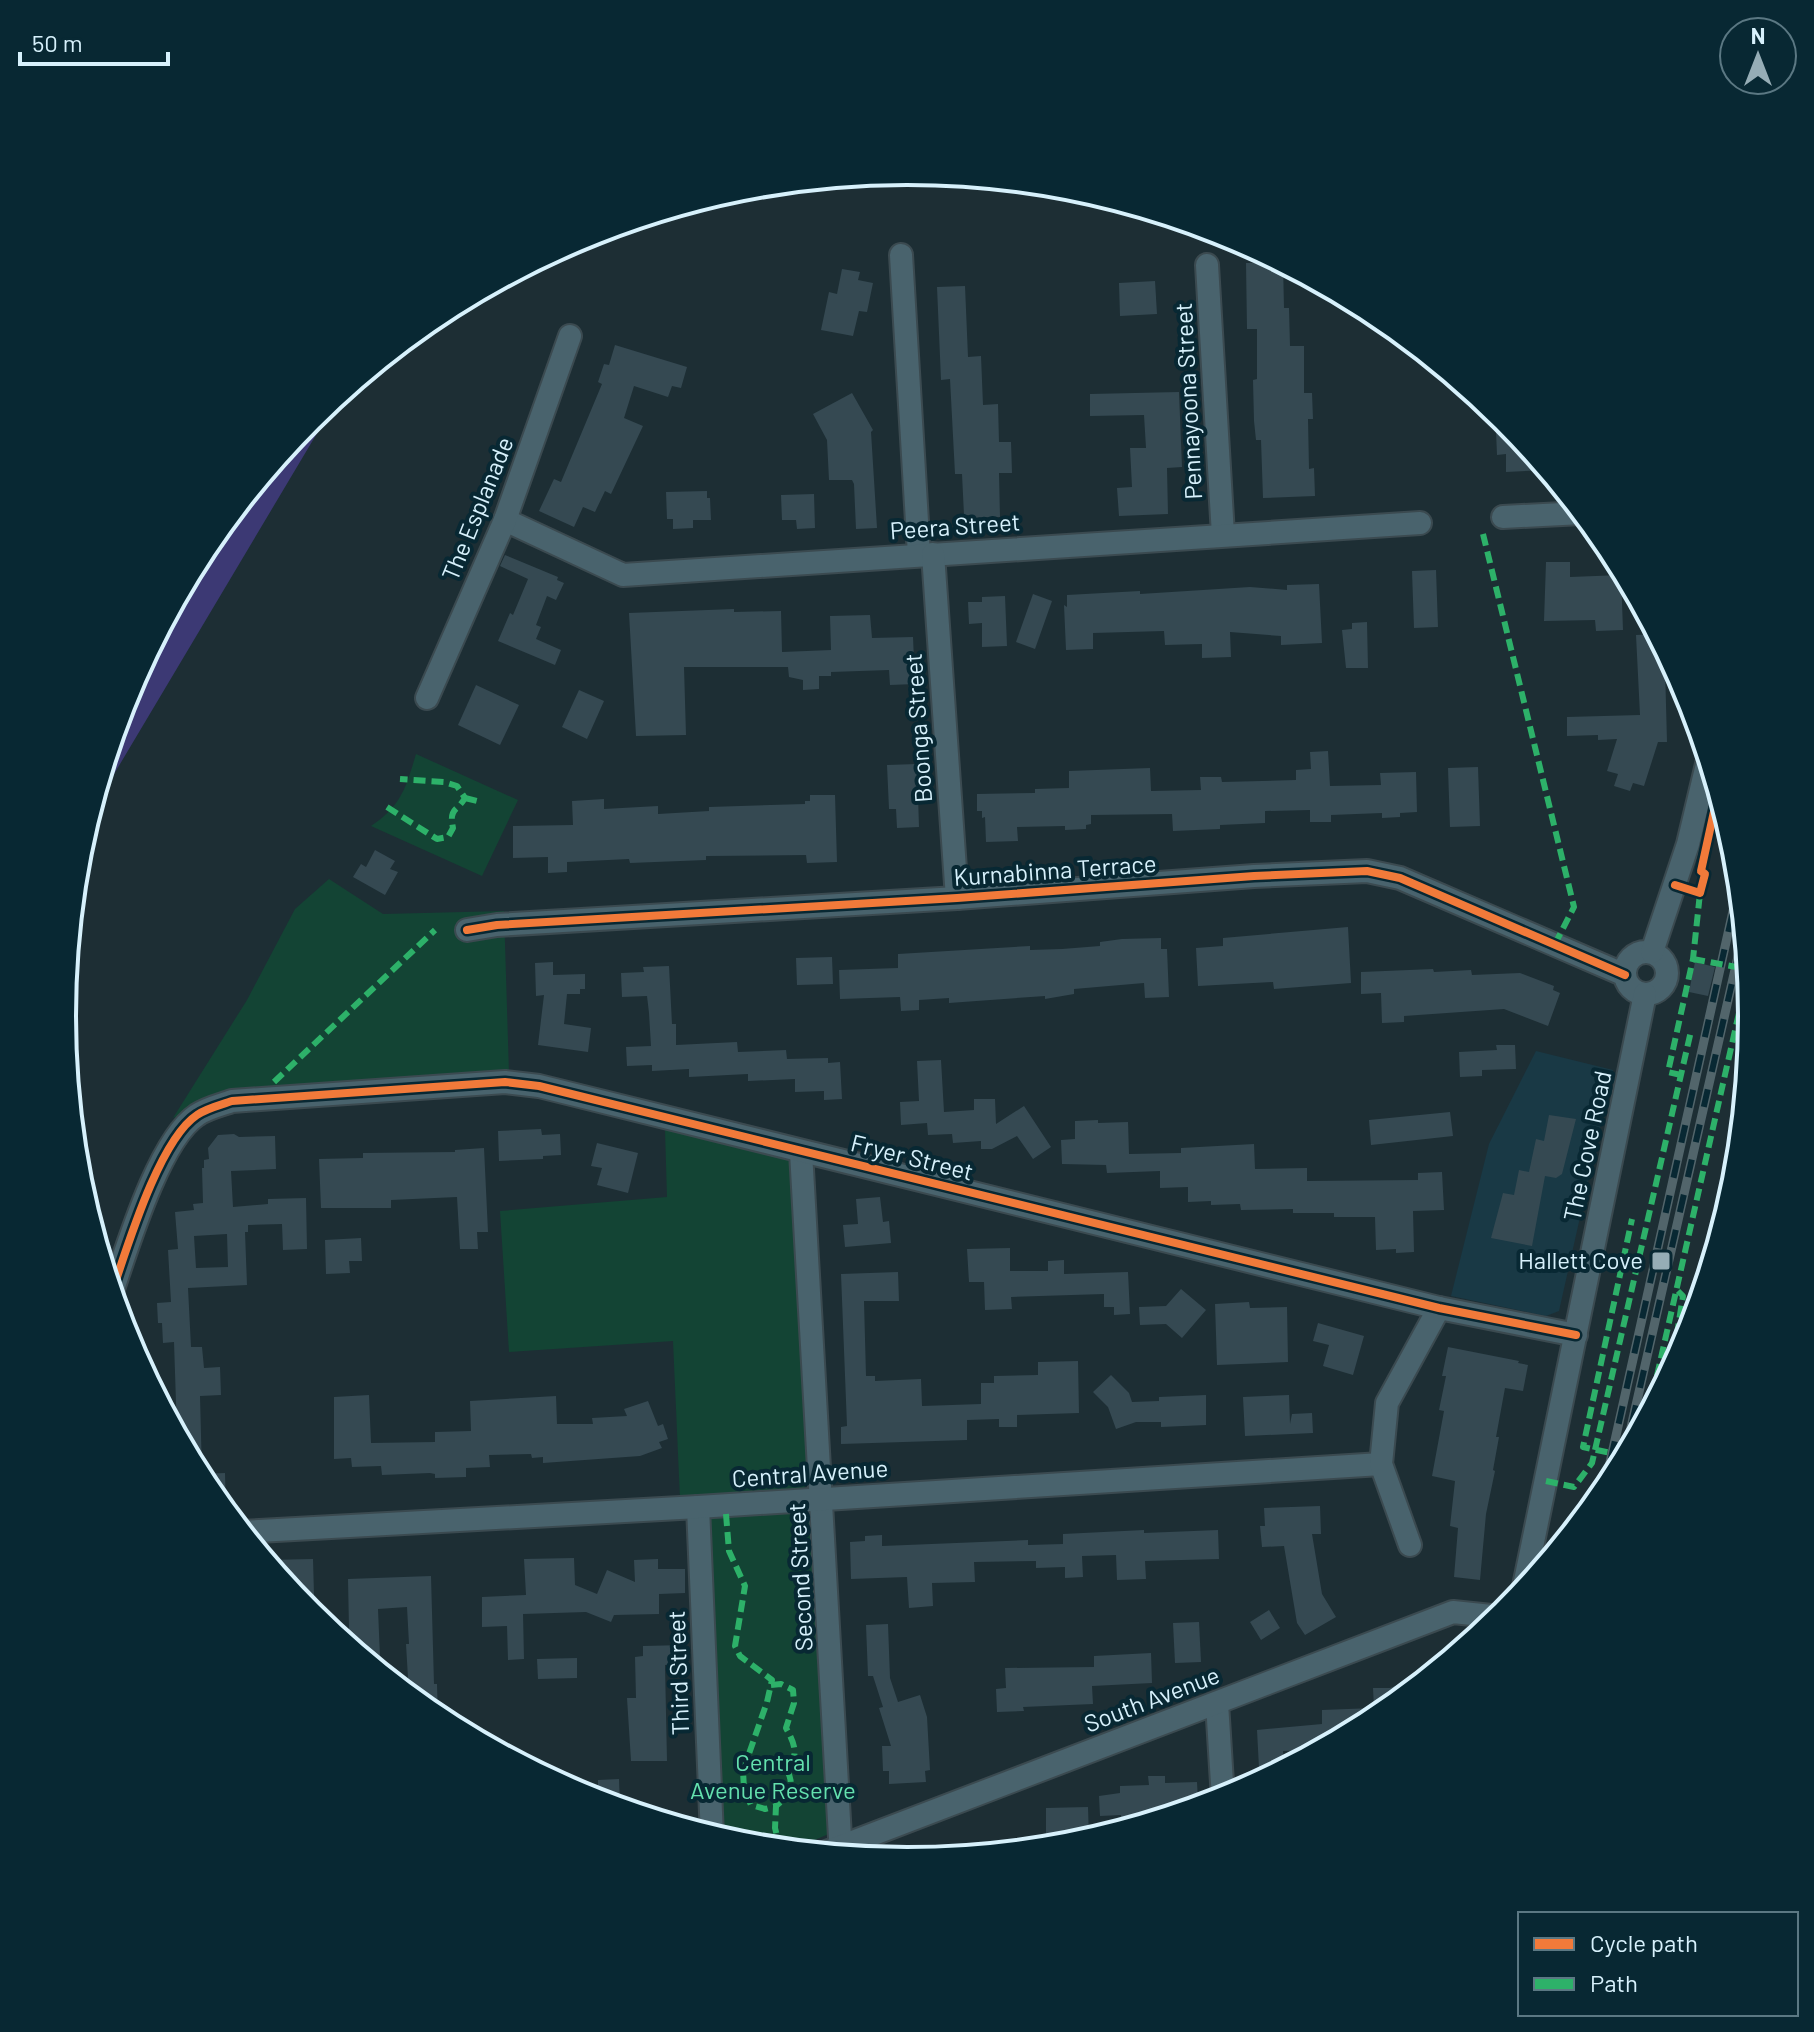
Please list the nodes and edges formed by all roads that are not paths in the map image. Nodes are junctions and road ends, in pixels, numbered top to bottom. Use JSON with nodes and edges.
{"nodes":[{"id":1,"x":901,"y":255,"type":"dead end"},
{"id":2,"x":1207,"y":265,"type":"dead end"},
{"id":3,"x":570,"y":336,"type":"dead end"},
{"id":4,"x":1569,"y":514,"type":"edge"},
{"id":5,"x":1503,"y":517,"type":"dead end"},
{"id":6,"x":505,"y":520,"type":"junction"},
{"id":7,"x":1420,"y":523,"type":"dead end"},
{"id":8,"x":1223,"y":535,"type":"junction"},
{"id":9,"x":926,"y":555,"type":"junction"},
{"id":10,"x":427,"y":698,"type":"dead end"},
{"id":11,"x":1703,"y":779,"type":"edge"},
{"id":12,"x":957,"y":898,"type":"junction"},
{"id":13,"x":467,"y":930,"type":"dead end"},
{"id":14,"x":1652,"y":952,"type":"junction"},
{"id":15,"x":1625,"y":975,"type":"junction"},
{"id":16,"x":1645,"y":994,"type":"junction"},
{"id":17,"x":801,"y":1152,"type":"junction"},
{"id":18,"x":118,"y":1275,"type":"edge"},
{"id":19,"x":1439,"y":1308,"type":"junction"},
{"id":20,"x":1576,"y":1335,"type":"junction"},
{"id":21,"x":1381,"y":1464,"type":"junction"},
{"id":22,"x":823,"y":1500,"type":"junction"},
{"id":23,"x":698,"y":1507,"type":"junction"},
{"id":24,"x":255,"y":1531,"type":"edge"},
{"id":25,"x":1410,"y":1545,"type":"dead end"},
{"id":26,"x":1528,"y":1569,"type":"edge"},
{"id":27,"x":1483,"y":1615,"type":"edge"},
{"id":28,"x":1217,"y":1703,"type":"junction"},
{"id":29,"x":1222,"y":1785,"type":"edge"},
{"id":30,"x":711,"y":1823,"type":"edge"},
{"id":31,"x":835,"y":1843,"type":"edge"},
{"id":32,"x":851,"y":1845,"type":"edge"}],
"edges":[{"from":1,"to":9,"type":"street","name":"Boonga Street"},
{"from":2,"to":8,"type":"street","name":"Pennayoona Street"},
{"from":3,"to":6,"type":"street","name":"The Esplanade"},
{"from":4,"to":5,"type":"street"},
{"from":6,"to":9,"type":"street","name":"Peera Street"},
{"from":6,"to":10,"type":"street","name":"The Esplanade"},
{"from":7,"to":8,"type":"street","name":"Peera Street"},
{"from":8,"to":9,"type":"street","name":"Peera Street"},
{"from":9,"to":12,"type":"street","name":"Boonga Street"},
{"from":11,"to":14,"type":"street"},
{"from":12,"to":13,"type":"street","name":"Kurnabinna Terrace"},
{"from":12,"to":15,"type":"street","name":"Kurnabinna Terrace"},
{"from":14,"to":15,"type":"street"},
{"from":14,"to":16,"type":"street"},
{"from":15,"to":16,"type":"street"},
{"from":16,"to":20,"type":"street","name":"The Cove Road"},
{"from":17,"to":18,"type":"street","name":"Fryer Street"},
{"from":17,"to":19,"type":"street","name":"Fryer Street"},
{"from":17,"to":22,"type":"street","name":"Second Street"},
{"from":19,"to":20,"type":"street","name":"Fryer Street"},
{"from":19,"to":21,"type":"street"},
{"from":20,"to":26,"type":"street","name":"The Cove Road"},
{"from":21,"to":22,"type":"street","name":"Central Avenue"},
{"from":21,"to":25,"type":"street"},
{"from":22,"to":23,"type":"street","name":"Central Avenue"},
{"from":22,"to":31,"type":"street","name":"Second Street"},
{"from":23,"to":24,"type":"street","name":"Central Avenue"},
{"from":23,"to":30,"type":"street","name":"Third Street"},
{"from":27,"to":28,"type":"street","name":"South Avenue"},
{"from":28,"to":29,"type":"street"},
{"from":28,"to":32,"type":"street","name":"South Avenue"}]}
